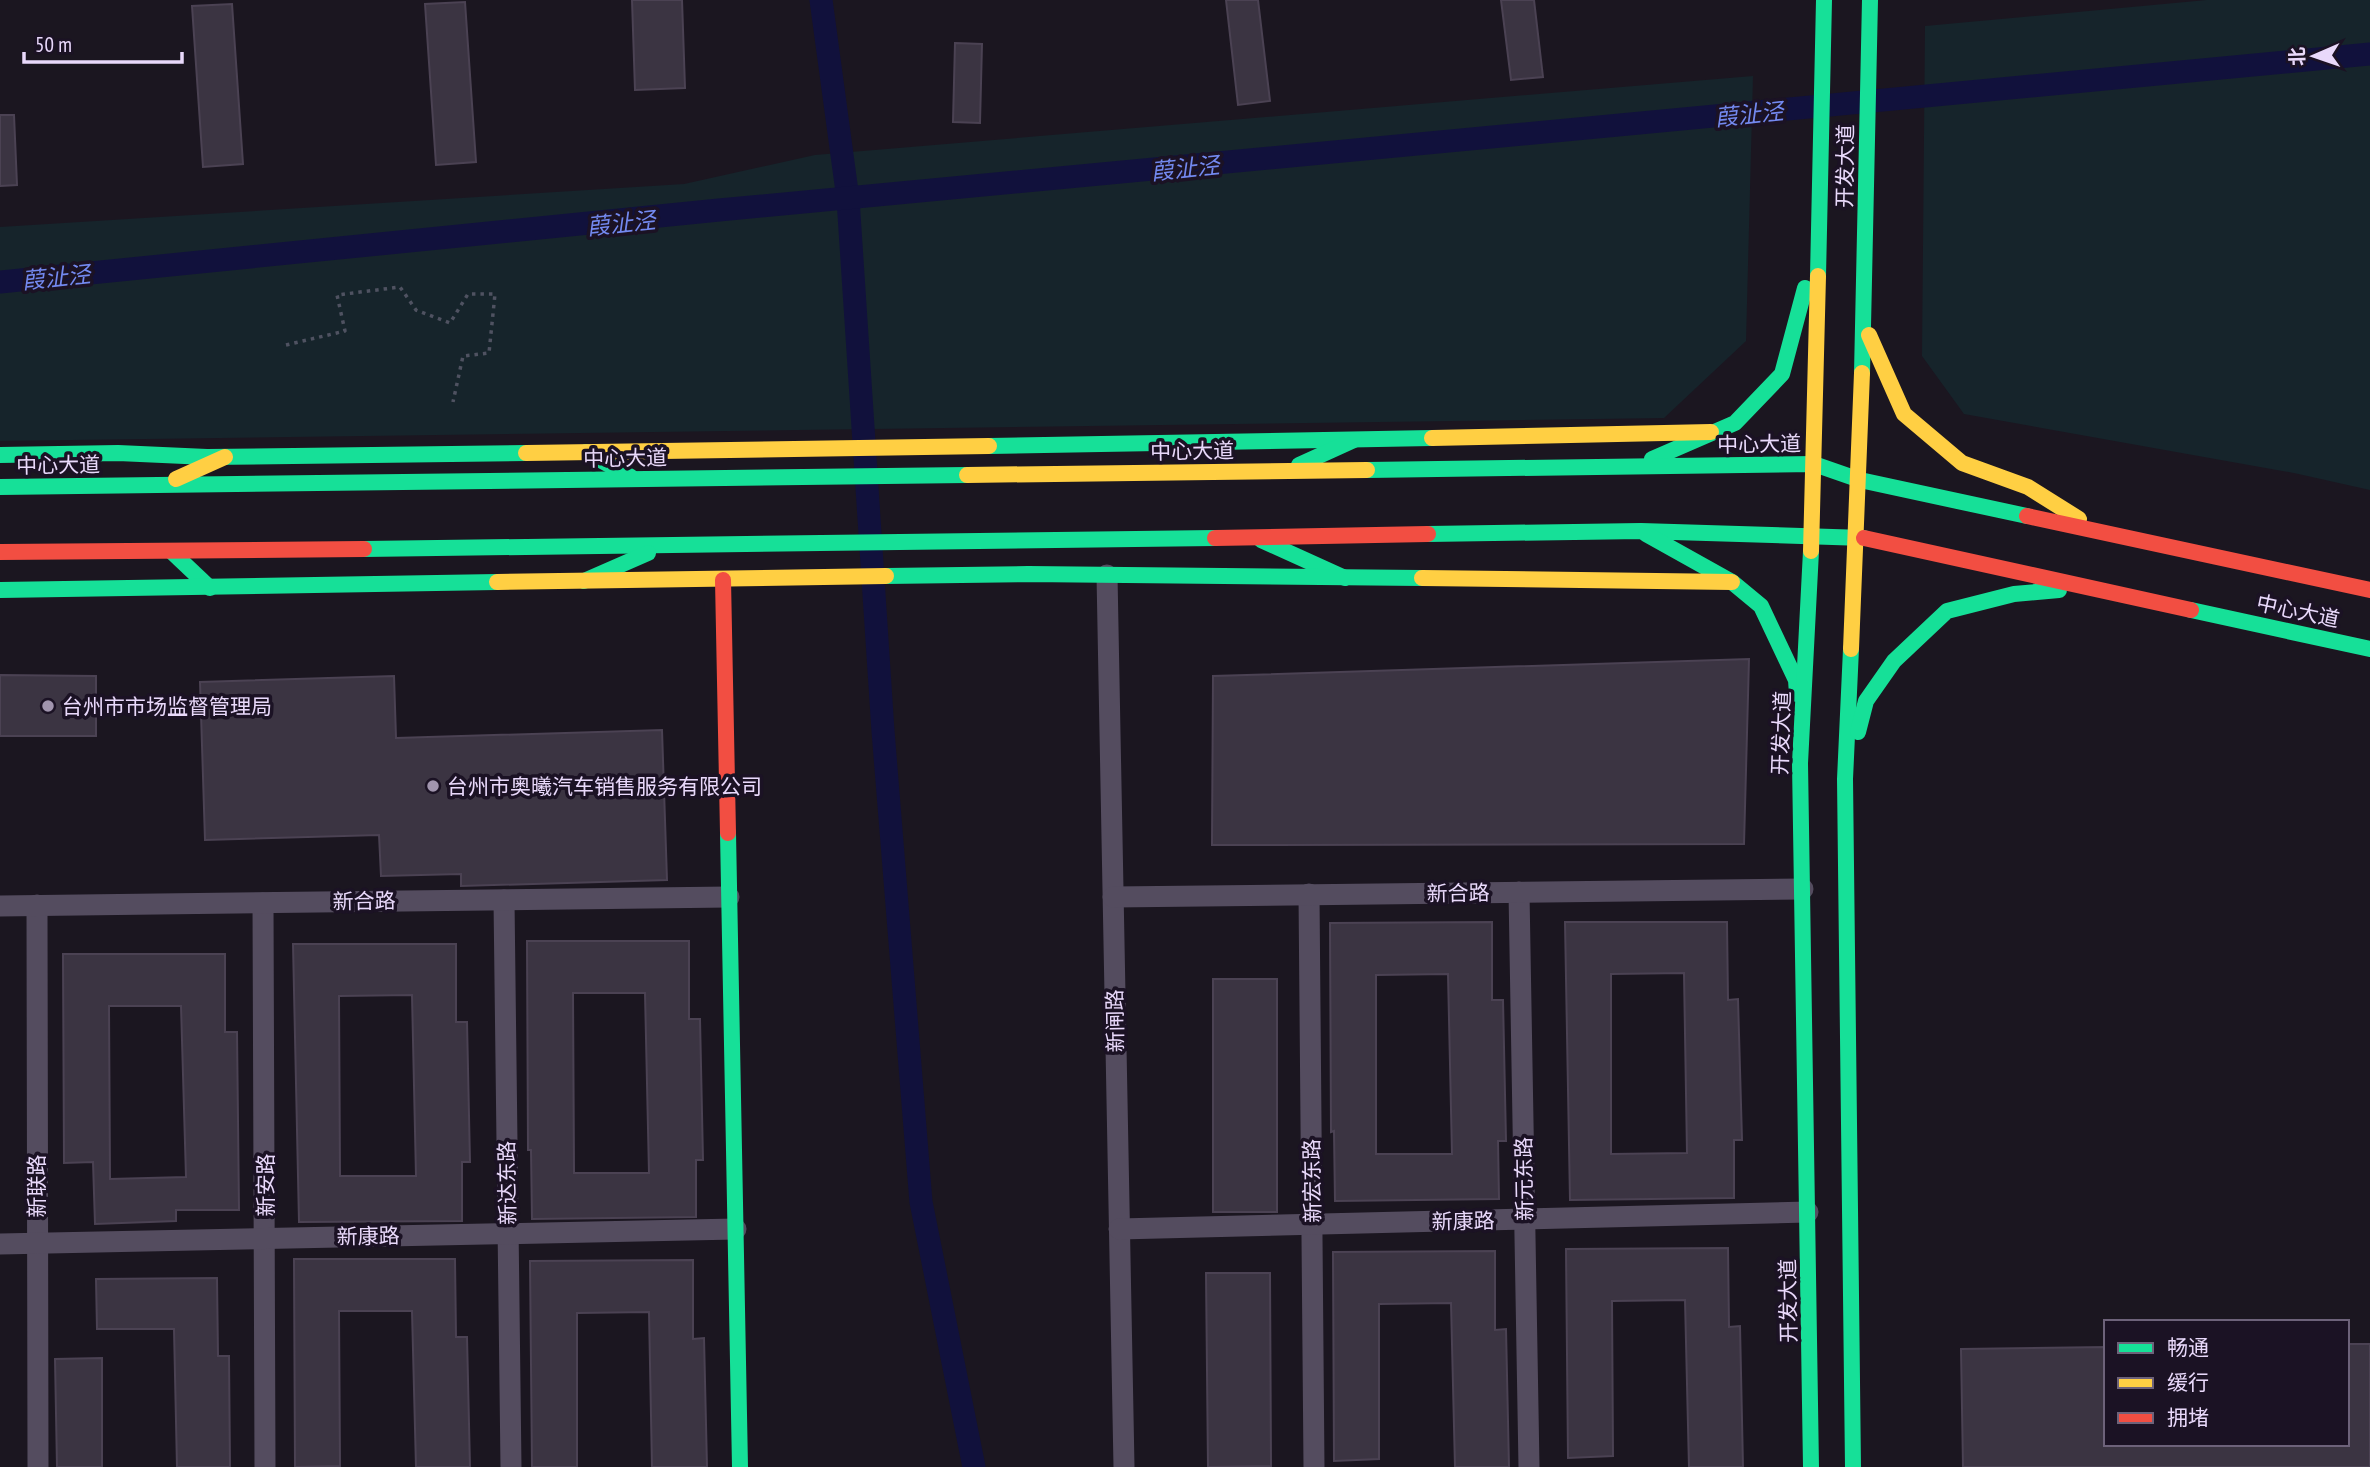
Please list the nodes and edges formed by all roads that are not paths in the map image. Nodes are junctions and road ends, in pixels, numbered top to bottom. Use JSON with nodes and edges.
{"nodes":[{"id":1,"x":1824,"y":0,"type":"edge"},
{"id":2,"x":1870,"y":0,"type":"edge"},
{"id":3,"x":1819,"y":228,"type":"junction"},
{"id":4,"x":1863,"y":318,"type":"junction"},
{"id":5,"x":1716,"y":432,"type":"junction"},
{"id":6,"x":1354,"y":440,"type":"junction"},
{"id":7,"x":586,"y":452,"type":"junction"},
{"id":8,"x":0,"y":455,"type":"edge"},
{"id":9,"x":225,"y":457,"type":"junction"},
{"id":10,"x":1814,"y":464,"type":"junction"},
{"id":11,"x":1629,"y":466,"type":"junction"},
{"id":12,"x":1288,"y":471,"type":"junction"},
{"id":13,"x":633,"y":479,"type":"junction"},
{"id":14,"x":1860,"y":480,"type":"junction"},
{"id":15,"x":163,"y":485,"type":"junction"},
{"id":16,"x":0,"y":487,"type":"edge"},
{"id":17,"x":1641,"y":531,"type":"junction"},
{"id":18,"x":2099,"y":531,"type":"junction"},
{"id":19,"x":1812,"y":534,"type":"junction"},
{"id":20,"x":1252,"y":536,"type":"junction"},
{"id":21,"x":1858,"y":537,"type":"junction"},
{"id":22,"x":662,"y":546,"type":"junction"},
{"id":23,"x":0,"y":552,"type":"edge"},
{"id":24,"x":172,"y":552,"type":"junction"},
{"id":25,"x":1107,"y":575,"type":"junction"},
{"id":26,"x":1345,"y":578,"type":"junction"},
{"id":27,"x":723,"y":580,"type":"junction"},
{"id":28,"x":584,"y":581,"type":"junction"},
{"id":29,"x":1732,"y":582,"type":"junction"},
{"id":30,"x":2087,"y":587,"type":"junction"},
{"id":31,"x":210,"y":588,"type":"junction"},
{"id":32,"x":0,"y":590,"type":"edge"},
{"id":33,"x":2370,"y":590,"type":"edge"},
{"id":34,"x":2370,"y":649,"type":"edge"},
{"id":35,"x":1800,"y":763,"type":"junction"},
{"id":36,"x":1845,"y":779,"type":"junction"},
{"id":37,"x":1803,"y":889,"type":"junction"},
{"id":38,"x":1519,"y":892,"type":"junction"},
{"id":39,"x":1309,"y":894,"type":"junction"},
{"id":40,"x":729,"y":897,"type":"junction"},
{"id":41,"x":1113,"y":897,"type":"junction"},
{"id":42,"x":504,"y":900,"type":"junction"},
{"id":43,"x":263,"y":903,"type":"junction"},
{"id":44,"x":37,"y":905,"type":"junction"},
{"id":45,"x":0,"y":906,"type":"edge"},
{"id":46,"x":1808,"y":1212,"type":"junction"},
{"id":47,"x":1524,"y":1219,"type":"junction"},
{"id":48,"x":1312,"y":1224,"type":"junction"},
{"id":49,"x":736,"y":1228,"type":"junction"},
{"id":50,"x":1119,"y":1229,"type":"junction"},
{"id":51,"x":508,"y":1233,"type":"junction"},
{"id":52,"x":265,"y":1238,"type":"junction"},
{"id":53,"x":36,"y":1243,"type":"junction"},
{"id":54,"x":0,"y":1244,"type":"edge"},
{"id":55,"x":38,"y":1467,"type":"edge"},
{"id":56,"x":265,"y":1467,"type":"edge"},
{"id":57,"x":511,"y":1467,"type":"edge"},
{"id":58,"x":740,"y":1467,"type":"edge"},
{"id":59,"x":1124,"y":1467,"type":"edge"},
{"id":60,"x":1314,"y":1467,"type":"edge"},
{"id":61,"x":1529,"y":1467,"type":"edge"},
{"id":62,"x":1811,"y":1467,"type":"edge"},
{"id":63,"x":1853,"y":1467,"type":"edge"}],
"edges":[{"from":1,"to":3,"type":"main road","name":"开发大道"},
{"from":2,"to":4,"type":"main road","name":"开发大道"},
{"from":3,"to":5,"type":"main road"},
{"from":3,"to":10,"type":"main road","name":"开发大道"},
{"from":4,"to":14,"type":"main road","name":"开发大道"},
{"from":4,"to":18,"type":"main road"},
{"from":5,"to":6,"type":"main road"},
{"from":5,"to":11,"type":"main road"},
{"from":6,"to":7,"type":"main road"},
{"from":6,"to":12,"type":"main road"},
{"from":7,"to":9,"type":"main road"},
{"from":7,"to":13,"type":"main road"},
{"from":8,"to":9,"type":"main road"},
{"from":9,"to":15,"type":"main road"},
{"from":10,"to":11,"type":"main road","name":"中心大道"},
{"from":10,"to":14,"type":"main road","name":"中心大道"},
{"from":10,"to":19,"type":"main road","name":"开发大道"},
{"from":11,"to":12,"type":"main road","name":"中心大道"},
{"from":12,"to":13,"type":"main road","name":"中心大道"},
{"from":13,"to":15,"type":"main road","name":"中心大道"},
{"from":14,"to":18,"type":"main road","name":"中心大道"},
{"from":14,"to":21,"type":"main road","name":"开发大道"},
{"from":15,"to":16,"type":"main road","name":"中心大道"},
{"from":17,"to":19,"type":"main road","name":"中心大道"},
{"from":17,"to":20,"type":"main road","name":"中心大道"},
{"from":17,"to":29,"type":"main road"},
{"from":18,"to":33,"type":"main road","name":"中心大道"},
{"from":19,"to":21,"type":"main road","name":"中心大道"},
{"from":19,"to":35,"type":"main road","name":"开发大道"},
{"from":20,"to":22,"type":"main road","name":"中心大道"},
{"from":20,"to":26,"type":"main road"},
{"from":21,"to":30,"type":"main road","name":"中心大道"},
{"from":21,"to":36,"type":"main road","name":"开发大道"},
{"from":22,"to":24,"type":"main road","name":"中心大道"},
{"from":22,"to":28,"type":"main road"},
{"from":23,"to":24,"type":"main road","name":"中心大道"},
{"from":24,"to":31,"type":"main road"},
{"from":25,"to":26,"type":"main road"},
{"from":25,"to":27,"type":"main road"},
{"from":25,"to":41,"type":"street","name":"新闸路"},
{"from":26,"to":29,"type":"main road"},
{"from":27,"to":28,"type":"main road"},
{"from":27,"to":40,"type":"main road"},
{"from":28,"to":31,"type":"main road"},
{"from":29,"to":35,"type":"main road"},
{"from":30,"to":34,"type":"main road","name":"中心大道"},
{"from":30,"to":36,"type":"main road"},
{"from":31,"to":32,"type":"main road"},
{"from":35,"to":37,"type":"main road","name":"开发大道"},
{"from":36,"to":63,"type":"main road","name":"开发大道"},
{"from":37,"to":38,"type":"street","name":"新合路"},
{"from":37,"to":46,"type":"main road","name":"开发大道"},
{"from":38,"to":39,"type":"street","name":"新合路"},
{"from":38,"to":47,"type":"street","name":"新元东路"},
{"from":39,"to":41,"type":"street","name":"新合路"},
{"from":39,"to":48,"type":"street","name":"新宏东路"},
{"from":40,"to":42,"type":"street","name":"新合路"},
{"from":40,"to":49,"type":"main road"},
{"from":41,"to":50,"type":"street","name":"新闸路"},
{"from":42,"to":43,"type":"street","name":"新合路"},
{"from":42,"to":51,"type":"street","name":"新达东路"},
{"from":43,"to":44,"type":"street","name":"新合路"},
{"from":43,"to":52,"type":"street","name":"新安路"},
{"from":44,"to":45,"type":"street","name":"新合路"},
{"from":44,"to":53,"type":"street","name":"新联路"},
{"from":46,"to":47,"type":"street","name":"新康路"},
{"from":46,"to":62,"type":"main road","name":"开发大道"},
{"from":47,"to":48,"type":"street","name":"新康路"},
{"from":47,"to":61,"type":"street","name":"新元东路"},
{"from":48,"to":50,"type":"street","name":"新康路"},
{"from":48,"to":60,"type":"street","name":"新宏东路"},
{"from":49,"to":51,"type":"street","name":"新康路"},
{"from":49,"to":58,"type":"main road"},
{"from":50,"to":59,"type":"street","name":"新闸路"},
{"from":51,"to":52,"type":"street","name":"新康路"},
{"from":51,"to":57,"type":"street","name":"新达东路"},
{"from":52,"to":53,"type":"street","name":"新康路"},
{"from":52,"to":56,"type":"street","name":"新安路"},
{"from":53,"to":54,"type":"street","name":"新康路"},
{"from":53,"to":55,"type":"street","name":"新联路"}]}
